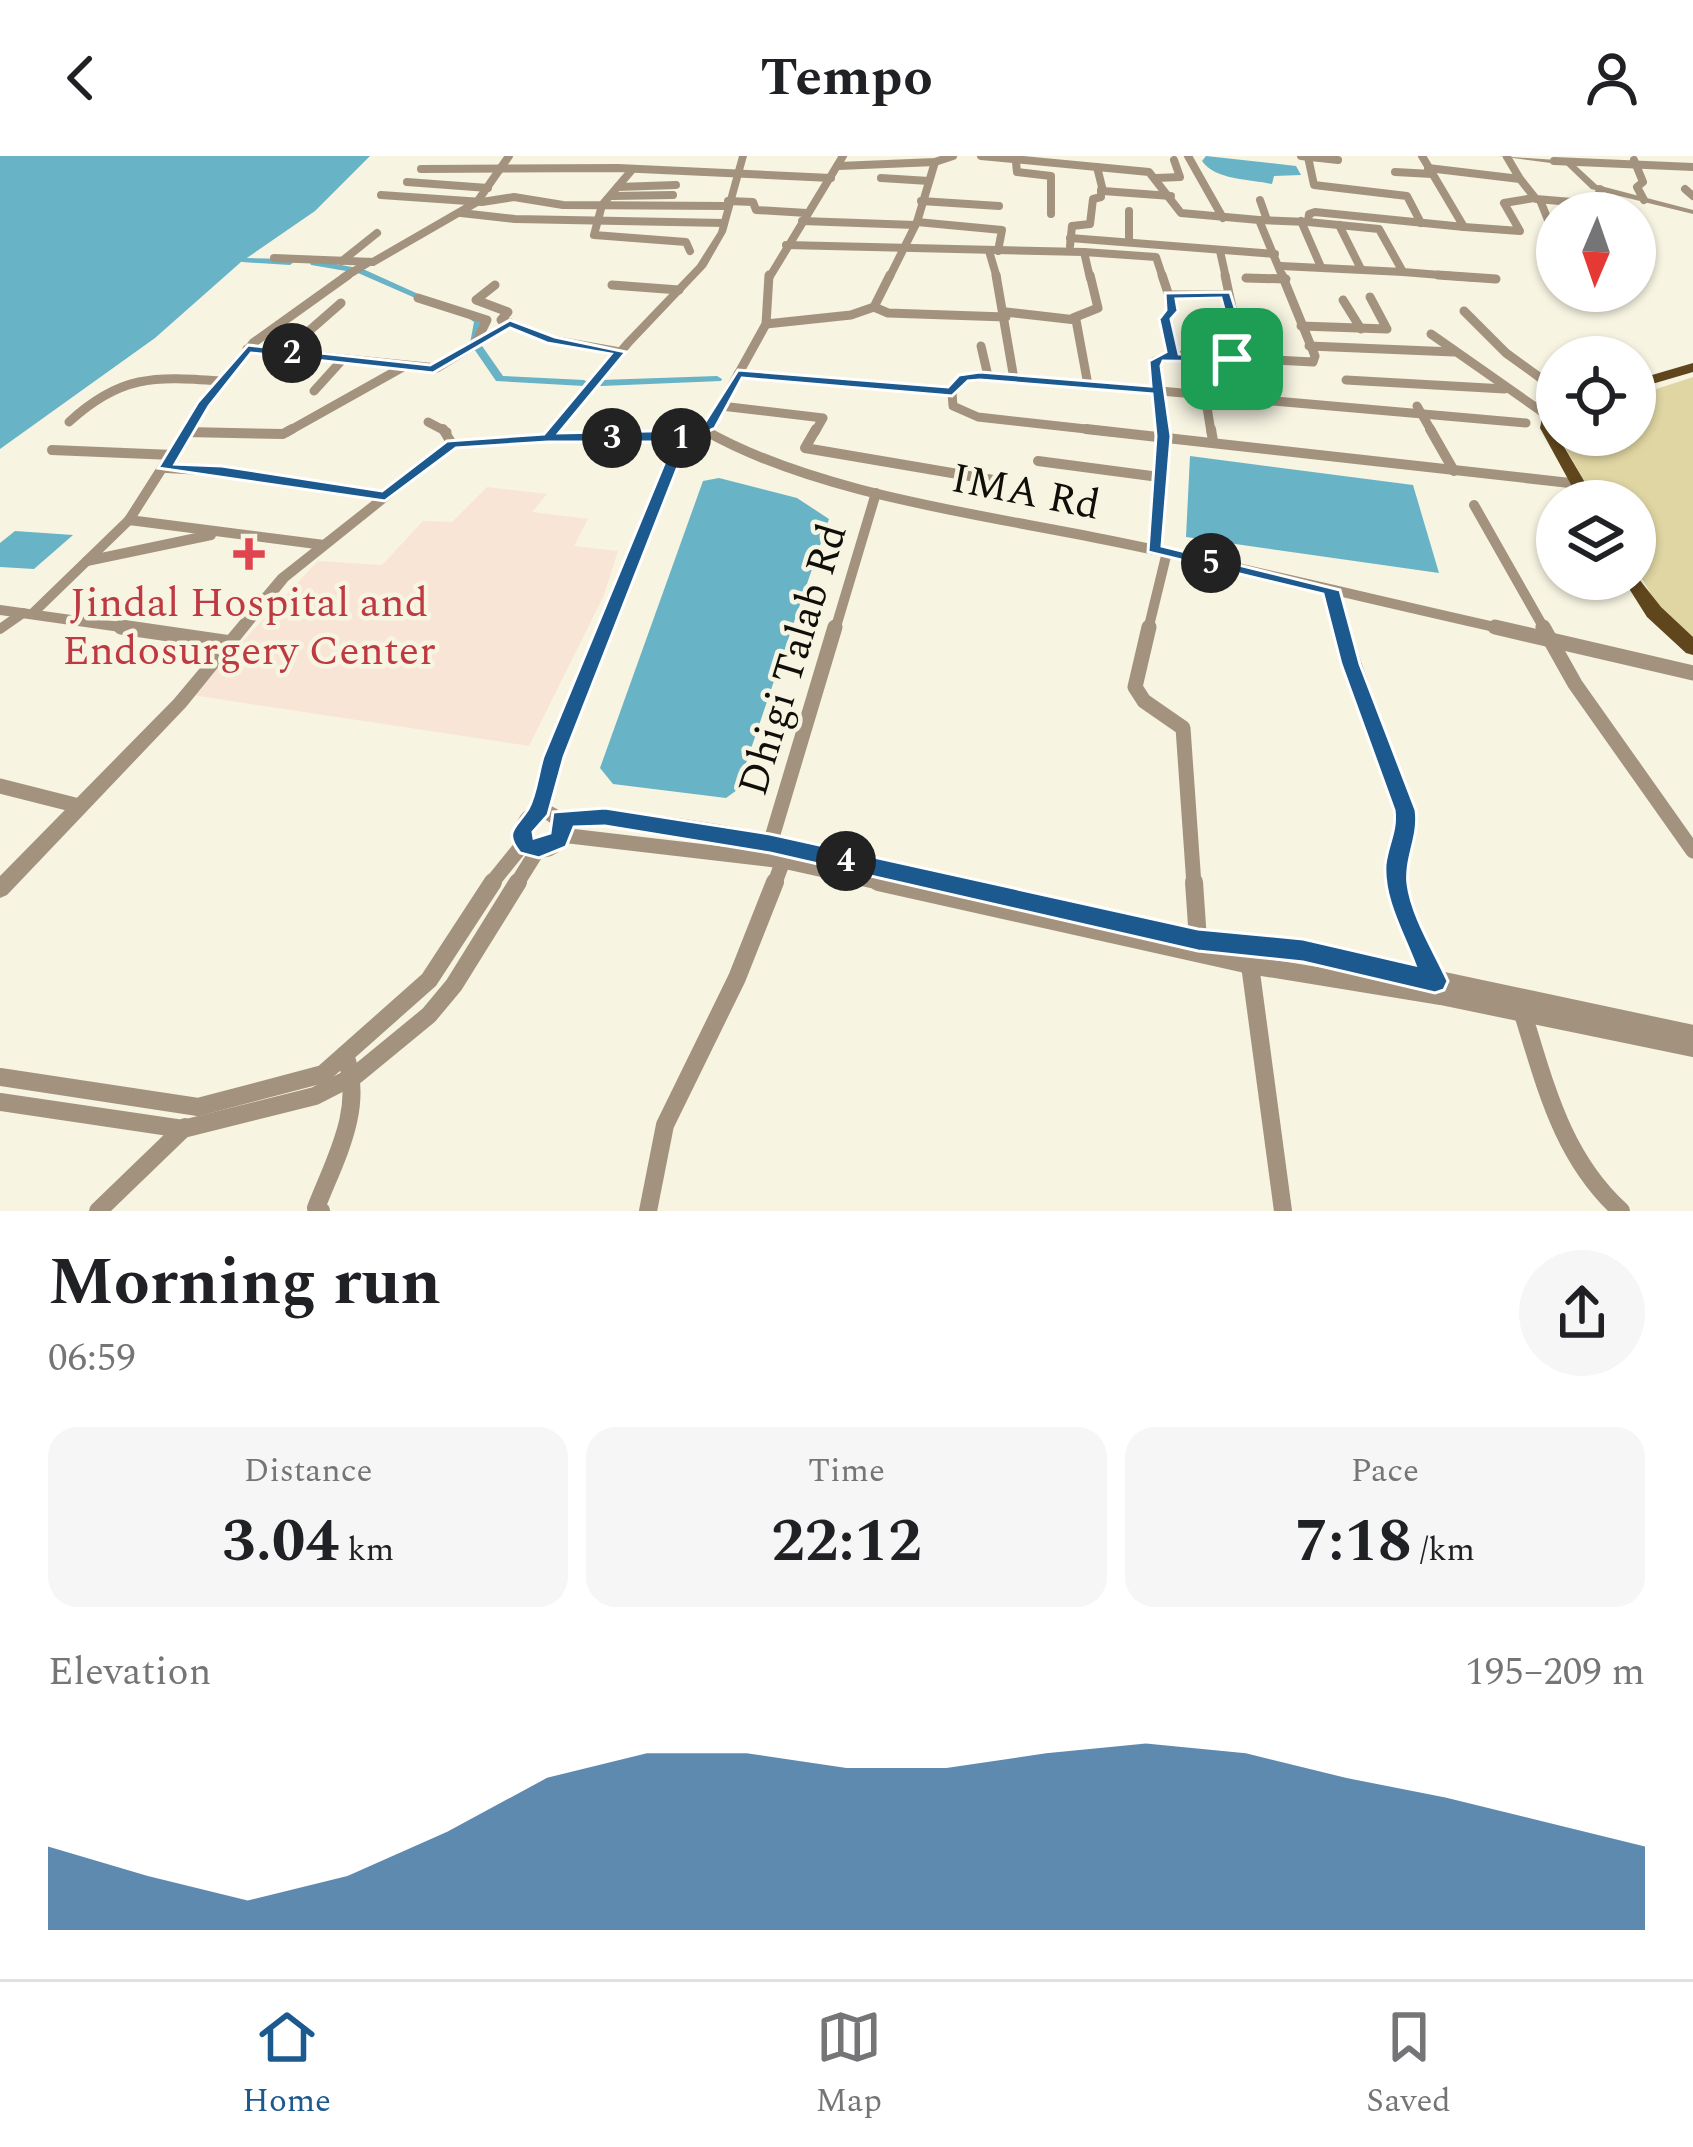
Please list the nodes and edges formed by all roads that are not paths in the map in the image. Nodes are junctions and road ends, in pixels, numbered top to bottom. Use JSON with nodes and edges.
{"nodes":[{"id":1,"x":509,"y":156,"type":"edge"},
{"id":2,"x":627,"y":156,"type":"edge"},
{"id":3,"x":743,"y":156,"type":"edge"},
{"id":4,"x":843,"y":156,"type":"edge"},
{"id":5,"x":953,"y":156,"type":"edge"},
{"id":6,"x":981,"y":156,"type":"edge"},
{"id":7,"x":1188,"y":156,"type":"edge"},
{"id":8,"x":1304,"y":156,"type":"edge"},
{"id":9,"x":1422,"y":156,"type":"edge"},
{"id":10,"x":1505,"y":156,"type":"edge"},
{"id":11,"x":1551,"y":159,"type":"edge"},
{"id":12,"x":1022,"y":160,"type":"edge"},
{"id":13,"x":1174,"y":160,"type":"dead end"},
{"id":14,"x":1338,"y":160,"type":"dead end"},
{"id":15,"x":1634,"y":160,"type":"edge"},
{"id":16,"x":935,"y":161,"type":"junction"},
{"id":17,"x":839,"y":166,"type":"junction"},
{"id":18,"x":1693,"y":166,"type":"edge"},
{"id":19,"x":1097,"y":167,"type":"junction"},
{"id":20,"x":421,"y":169,"type":"dead end"},
{"id":21,"x":498,"y":169,"type":"junction"},
{"id":22,"x":618,"y":169,"type":"junction"},
{"id":23,"x":631,"y":170,"type":"junction"},
{"id":24,"x":1430,"y":171,"type":"junction"},
{"id":25,"x":738,"y":176,"type":"junction"},
{"id":26,"x":831,"y":178,"type":"junction"},
{"id":27,"x":880,"y":178,"type":"dead end"},
{"id":28,"x":1157,"y":178,"type":"junction"},
{"id":29,"x":1520,"y":179,"type":"junction"},
{"id":30,"x":407,"y":182,"type":"dead end"},
{"id":31,"x":929,"y":182,"type":"junction"},
{"id":32,"x":1400,"y":183,"type":"dead end"},
{"id":33,"x":676,"y":184,"type":"dead end"},
{"id":34,"x":488,"y":188,"type":"junction"},
{"id":35,"x":1600,"y":189,"type":"junction"},
{"id":36,"x":1685,"y":189,"type":"dead end"},
{"id":37,"x":1101,"y":190,"type":"junction"},
{"id":38,"x":615,"y":191,"type":"junction"},
{"id":39,"x":1599,"y":192,"type":"edge"},
{"id":40,"x":1612,"y":192,"type":"edge"},
{"id":41,"x":1640,"y":192,"type":"edge"},
{"id":42,"x":1384,"y":194,"type":"junction"},
{"id":43,"x":381,"y":195,"type":"dead end"},
{"id":44,"x":673,"y":195,"type":"dead end"},
{"id":45,"x":1171,"y":196,"type":"junction"},
{"id":46,"x":1693,"y":196,"type":"edge"},
{"id":47,"x":1536,"y":198,"type":"edge"},
{"id":48,"x":1536,"y":199,"type":"edge"},
{"id":49,"x":1260,"y":200,"type":"dead end"},
{"id":50,"x":921,"y":201,"type":"junction"},
{"id":51,"x":1656,"y":203,"type":"edge"},
{"id":52,"x":728,"y":204,"type":"junction"},
{"id":53,"x":397,"y":205,"type":"dead end"},
{"id":54,"x":602,"y":206,"type":"junction"},
{"id":55,"x":999,"y":206,"type":"dead end"},
{"id":56,"x":469,"y":207,"type":"junction"},
{"id":57,"x":1129,"y":211,"type":"dead end"},
{"id":58,"x":1693,"y":212,"type":"edge"},
{"id":59,"x":1051,"y":214,"type":"dead end"},
{"id":60,"x":1194,"y":216,"type":"junction"},
{"id":61,"x":805,"y":217,"type":"junction"},
{"id":62,"x":1226,"y":218,"type":"junction"},
{"id":63,"x":1263,"y":220,"type":"junction"},
{"id":64,"x":1390,"y":220,"type":"junction"},
{"id":65,"x":598,"y":222,"type":"junction"},
{"id":66,"x":1304,"y":222,"type":"junction"},
{"id":67,"x":724,"y":223,"type":"junction"},
{"id":68,"x":1421,"y":223,"type":"junction"},
{"id":69,"x":916,"y":224,"type":"junction"},
{"id":70,"x":1339,"y":225,"type":"junction"},
{"id":71,"x":1464,"y":227,"type":"junction"},
{"id":72,"x":1194,"y":228,"type":"dead end"},
{"id":73,"x":1379,"y":229,"type":"junction"},
{"id":74,"x":1231,"y":232,"type":"dead end"},
{"id":75,"x":377,"y":233,"type":"dead end"},
{"id":76,"x":1070,"y":238,"type":"junction"},
{"id":77,"x":1129,"y":241,"type":"junction"},
{"id":78,"x":787,"y":245,"type":"junction"},
{"id":79,"x":901,"y":249,"type":"junction"},
{"id":80,"x":1220,"y":250,"type":"junction"},
{"id":81,"x":690,"y":251,"type":"dead end"},
{"id":82,"x":993,"y":251,"type":"junction"},
{"id":83,"x":1070,"y":252,"type":"junction"},
{"id":84,"x":1084,"y":252,"type":"junction"},
{"id":85,"x":1275,"y":254,"type":"junction"},
{"id":86,"x":274,"y":258,"type":"dead end"},
{"id":87,"x":342,"y":261,"type":"junction"},
{"id":88,"x":369,"y":262,"type":"junction"},
{"id":89,"x":1281,"y":266,"type":"junction"},
{"id":90,"x":1321,"y":267,"type":"junction"},
{"id":91,"x":1361,"y":269,"type":"junction"},
{"id":92,"x":1403,"y":272,"type":"junction"},
{"id":93,"x":1246,"y":278,"type":"dead end"},
{"id":94,"x":1286,"y":279,"type":"junction"},
{"id":95,"x":1496,"y":280,"type":"dead end"},
{"id":96,"x":495,"y":285,"type":"dead end"},
{"id":97,"x":612,"y":285,"type":"dead end"},
{"id":98,"x":679,"y":290,"type":"junction"},
{"id":99,"x":1169,"y":295,"type":"junction"},
{"id":100,"x":1226,"y":295,"type":"junction"},
{"id":101,"x":1370,"y":297,"type":"dead end"},
{"id":102,"x":418,"y":298,"type":"dead end"},
{"id":103,"x":1343,"y":300,"type":"dead end"},
{"id":104,"x":341,"y":304,"type":"dead end"},
{"id":105,"x":874,"y":307,"type":"junction"},
{"id":106,"x":1464,"y":311,"type":"dead end"},
{"id":107,"x":1006,"y":314,"type":"junction"},
{"id":108,"x":1073,"y":318,"type":"junction"},
{"id":109,"x":510,"y":323,"type":"junction"},
{"id":110,"x":766,"y":324,"type":"junction"},
{"id":111,"x":1301,"y":326,"type":"junction"},
{"id":112,"x":1361,"y":329,"type":"junction"},
{"id":113,"x":1432,"y":334,"type":"dead end"},
{"id":114,"x":474,"y":346,"type":"junction"},
{"id":115,"x":981,"y":346,"type":"dead end"},
{"id":116,"x":1310,"y":346,"type":"junction"},
{"id":117,"x":248,"y":349,"type":"junction"},
{"id":118,"x":285,"y":352,"type":"junction"},
{"id":119,"x":620,"y":352,"type":"junction"},
{"id":120,"x":1454,"y":352,"type":"junction"},
{"id":121,"x":1173,"y":355,"type":"junction"},
{"id":122,"x":343,"y":359,"type":"junction"},
{"id":123,"x":1232,"y":359,"type":"junction"},
{"id":124,"x":405,"y":366,"type":"junction"},
{"id":125,"x":1693,"y":367,"type":"edge"},
{"id":126,"x":738,"y":374,"type":"junction"},
{"id":127,"x":1536,"y":375,"type":"edge"},
{"id":128,"x":988,"y":376,"type":"junction"},
{"id":129,"x":1656,"y":378,"type":"edge"},
{"id":130,"x":1014,"y":379,"type":"junction"},
{"id":131,"x":1346,"y":380,"type":"dead end"},
{"id":132,"x":220,"y":381,"type":"junction"},
{"id":133,"x":1088,"y":385,"type":"junction"},
{"id":134,"x":1505,"y":389,"type":"junction"},
{"id":135,"x":1158,"y":390,"type":"junction"},
{"id":136,"x":314,"y":391,"type":"dead end"},
{"id":137,"x":952,"y":392,"type":"junction"},
{"id":138,"x":1205,"y":394,"type":"junction"},
{"id":139,"x":1536,"y":405,"type":"edge"},
{"id":140,"x":721,"y":406,"type":"junction"},
{"id":141,"x":1420,"y":411,"type":"junction"},
{"id":142,"x":70,"y":422,"type":"dead end"},
{"id":143,"x":428,"y":422,"type":"dead end"},
{"id":144,"x":1526,"y":423,"type":"dead end"},
{"id":145,"x":704,"y":430,"type":"junction"},
{"id":146,"x":186,"y":432,"type":"junction"},
{"id":147,"x":1163,"y":436,"type":"junction"},
{"id":148,"x":548,"y":438,"type":"junction"},
{"id":149,"x":682,"y":438,"type":"junction"},
{"id":150,"x":1213,"y":441,"type":"junction"},
{"id":151,"x":452,"y":444,"type":"junction"},
{"id":152,"x":52,"y":450,"type":"dead end"},
{"id":153,"x":173,"y":455,"type":"junction"},
{"id":154,"x":1038,"y":461,"type":"dead end"},
{"id":155,"x":166,"y":468,"type":"junction"},
{"id":156,"x":1454,"y":471,"type":"junction"},
{"id":157,"x":1159,"y":477,"type":"junction"},
{"id":158,"x":999,"y":481,"type":"dead end"},
{"id":159,"x":1536,"y":485,"type":"edge"},
{"id":160,"x":876,"y":493,"type":"junction"},
{"id":161,"x":385,"y":496,"type":"junction"},
{"id":162,"x":1474,"y":506,"type":"dead end"},
{"id":163,"x":128,"y":520,"type":"junction"},
{"id":164,"x":226,"y":532,"type":"junction"},
{"id":165,"x":324,"y":544,"type":"junction"},
{"id":166,"x":1160,"y":550,"type":"junction"},
{"id":167,"x":87,"y":561,"type":"junction"},
{"id":168,"x":1331,"y":590,"type":"junction"},
{"id":169,"x":1646,"y":600,"type":"edge"},
{"id":170,"x":0,"y":610,"type":"edge"},
{"id":171,"x":27,"y":613,"type":"junction"},
{"id":172,"x":0,"y":629,"type":"edge"},
{"id":173,"x":1551,"y":637,"type":"junction"},
{"id":174,"x":231,"y":644,"type":"junction"},
{"id":175,"x":1693,"y":648,"type":"edge"},
{"id":176,"x":1693,"y":673,"type":"edge"},
{"id":177,"x":0,"y":786,"type":"edge"},
{"id":178,"x":79,"y":806,"type":"junction"},
{"id":179,"x":537,"y":815,"type":"junction"},
{"id":180,"x":561,"y":827,"type":"junction"},
{"id":181,"x":770,"y":844,"type":"junction"},
{"id":182,"x":532,"y":845,"type":"junction"},
{"id":183,"x":1693,"y":851,"type":"edge"},
{"id":184,"x":783,"y":861,"type":"junction"},
{"id":185,"x":0,"y":890,"type":"edge"},
{"id":186,"x":1198,"y":940,"type":"junction"},
{"id":187,"x":1250,"y":965,"type":"junction"},
{"id":188,"x":1435,"y":981,"type":"junction"},
{"id":189,"x":1523,"y":1014,"type":"junction"},
{"id":190,"x":1693,"y":1034,"type":"edge"},
{"id":191,"x":1693,"y":1048,"type":"edge"},
{"id":192,"x":350,"y":1065,"type":"junction"},
{"id":193,"x":0,"y":1077,"type":"edge"},
{"id":194,"x":0,"y":1102,"type":"edge"},
{"id":195,"x":198,"y":1107,"type":"junction"},
{"id":196,"x":183,"y":1130,"type":"junction"},
{"id":197,"x":98,"y":1211,"type":"edge"},
{"id":198,"x":321,"y":1211,"type":"edge"},
{"id":199,"x":649,"y":1211,"type":"edge"},
{"id":200,"x":1283,"y":1211,"type":"edge"},
{"id":201,"x":1621,"y":1211,"type":"edge"}],
"edges":[{"from":1,"to":21,"type":"street"},
{"from":2,"to":22,"type":"street"},
{"from":3,"to":25,"type":"street"},
{"from":4,"to":17,"type":"street"},
{"from":5,"to":16,"type":"street"},
{"from":6,"to":12,"type":"street"},
{"from":7,"to":62,"type":"street"},
{"from":8,"to":14,"type":"street"},
{"from":8,"to":42,"type":"street"},
{"from":9,"to":24,"type":"street"},
{"from":10,"to":11,"type":"street"},
{"from":10,"to":29,"type":"street"},
{"from":11,"to":15,"type":"street"},
{"from":11,"to":35,"type":"street"},
{"from":12,"to":19,"type":"street"},
{"from":12,"to":59,"type":"street"},
{"from":13,"to":28,"type":"street"},
{"from":15,"to":18,"type":"street"},
{"from":15,"to":41,"type":"street"},
{"from":16,"to":17,"type":"street"},
{"from":16,"to":31,"type":"street"},
{"from":17,"to":26,"type":"street"},
{"from":19,"to":28,"type":"street"},
{"from":19,"to":37,"type":"street"},
{"from":20,"to":21,"type":"street"},
{"from":21,"to":22,"type":"street"},
{"from":21,"to":34,"type":"street"},
{"from":22,"to":23,"type":"street"},
{"from":23,"to":25,"type":"street"},
{"from":23,"to":38,"type":"street"},
{"from":24,"to":29,"type":"street"},
{"from":24,"to":32,"type":"street"},
{"from":24,"to":71,"type":"street"},
{"from":25,"to":26,"type":"street"},
{"from":25,"to":52,"type":"street"},
{"from":26,"to":61,"type":"street"},
{"from":27,"to":31,"type":"street"},
{"from":28,"to":45,"type":"street"},
{"from":29,"to":47,"type":"street"},
{"from":30,"to":34,"type":"street"},
{"from":31,"to":50,"type":"street"},
{"from":33,"to":38,"type":"street"},
{"from":34,"to":56,"type":"street"},
{"from":35,"to":39,"type":"street"},
{"from":35,"to":40,"type":"street"},
{"from":36,"to":46,"type":"street"},
{"from":37,"to":45,"type":"street"},
{"from":37,"to":76,"type":"street"},
{"from":38,"to":44,"type":"street"},
{"from":38,"to":54,"type":"street"},
{"from":42,"to":64,"type":"street"},
{"from":42,"to":68,"type":"street"},
{"from":43,"to":56,"type":"street"},
{"from":45,"to":60,"type":"street"},
{"from":48,"to":71,"type":"street"},
{"from":49,"to":63,"type":"street"},
{"from":50,"to":55,"type":"street"},
{"from":50,"to":69,"type":"street"},
{"from":51,"to":58,"type":"street"},
{"from":52,"to":54,"type":"street"},
{"from":52,"to":61,"type":"street"},
{"from":52,"to":67,"type":"street"},
{"from":53,"to":56,"type":"street"},
{"from":54,"to":56,"type":"street"},
{"from":54,"to":65,"type":"street"},
{"from":56,"to":65,"type":"street"},
{"from":56,"to":88,"type":"street"},
{"from":57,"to":77,"type":"street"},
{"from":60,"to":62,"type":"street"},
{"from":60,"to":72,"type":"street"},
{"from":61,"to":69,"type":"street"},
{"from":61,"to":78,"type":"street"},
{"from":62,"to":63,"type":"street"},
{"from":62,"to":74,"type":"street"},
{"from":63,"to":66,"type":"street"},
{"from":63,"to":85,"type":"street"},
{"from":64,"to":66,"type":"street"},
{"from":64,"to":68,"type":"street"},
{"from":64,"to":73,"type":"street"},
{"from":65,"to":67,"type":"street"},
{"from":65,"to":81,"type":"street"},
{"from":66,"to":70,"type":"street"},
{"from":66,"to":90,"type":"street"},
{"from":67,"to":98,"type":"street"},
{"from":68,"to":71,"type":"street"},
{"from":69,"to":79,"type":"street"},
{"from":69,"to":82,"type":"street"},
{"from":70,"to":73,"type":"street"},
{"from":70,"to":91,"type":"street"},
{"from":73,"to":92,"type":"street"},
{"from":75,"to":87,"type":"street"},
{"from":76,"to":77,"type":"street"},
{"from":76,"to":83,"type":"street"},
{"from":77,"to":80,"type":"street"},
{"from":78,"to":79,"type":"street"},
{"from":78,"to":110,"type":"street"},
{"from":79,"to":82,"type":"street"},
{"from":79,"to":105,"type":"street"},
{"from":80,"to":85,"type":"street"},
{"from":80,"to":100,"type":"street"},
{"from":82,"to":83,"type":"street"},
{"from":82,"to":107,"type":"street"},
{"from":83,"to":84,"type":"street"},
{"from":84,"to":99,"type":"street"},
{"from":84,"to":108,"type":"street"},
{"from":85,"to":89,"type":"street"},
{"from":86,"to":87,"type":"street"},
{"from":87,"to":88,"type":"street"},
{"from":88,"to":117,"type":"street"},
{"from":89,"to":90,"type":"street"},
{"from":89,"to":94,"type":"street"},
{"from":90,"to":91,"type":"street"},
{"from":91,"to":92,"type":"street"},
{"from":92,"to":95,"type":"street"},
{"from":93,"to":94,"type":"street"},
{"from":94,"to":111,"type":"street"},
{"from":96,"to":109,"type":"street"},
{"from":97,"to":98,"type":"street"},
{"from":98,"to":119,"type":"street"},
{"from":99,"to":100,"type":"street"},
{"from":99,"to":121,"type":"street"},
{"from":100,"to":123,"type":"street"},
{"from":101,"to":112,"type":"street"},
{"from":102,"to":114,"type":"street"},
{"from":103,"to":112,"type":"street"},
{"from":104,"to":118,"type":"street"},
{"from":105,"to":107,"type":"street"},
{"from":105,"to":110,"type":"street"},
{"from":106,"to":127,"type":"street"},
{"from":107,"to":108,"type":"street"},
{"from":107,"to":130,"type":"street"},
{"from":108,"to":133,"type":"street"},
{"from":109,"to":114,"type":"street"},
{"from":109,"to":119,"type":"street"},
{"from":110,"to":126,"type":"street"},
{"from":111,"to":112,"type":"street"},
{"from":111,"to":116,"type":"street"},
{"from":113,"to":120,"type":"street"},
{"from":114,"to":124,"type":"street"},
{"from":115,"to":128,"type":"street"},
{"from":116,"to":120,"type":"street"},
{"from":116,"to":123,"type":"street"},
{"from":117,"to":118,"type":"street"},
{"from":117,"to":132,"type":"street"},
{"from":118,"to":122,"type":"street"},
{"from":119,"to":148,"type":"street"},
{"from":120,"to":134,"type":"street"},
{"from":121,"to":123,"type":"street"},
{"from":121,"to":135,"type":"street"},
{"from":122,"to":124,"type":"street"},
{"from":122,"to":136,"type":"street"},
{"from":124,"to":146,"type":"street"},
{"from":125,"to":129,"type":"main road"},
{"from":126,"to":137,"type":"street"},
{"from":126,"to":140,"type":"street"},
{"from":128,"to":130,"type":"street"},
{"from":128,"to":137,"type":"street"},
{"from":130,"to":133,"type":"street"},
{"from":131,"to":134,"type":"street"},
{"from":132,"to":142,"type":"street"},
{"from":132,"to":146,"type":"street"},
{"from":133,"to":135,"type":"street"},
{"from":134,"to":139,"type":"street"},
{"from":135,"to":138,"type":"street"},
{"from":135,"to":147,"type":"street"},
{"from":137,"to":147,"type":"street"},
{"from":138,"to":141,"type":"street"},
{"from":138,"to":150,"type":"street"},
{"from":140,"to":145,"type":"street"},
{"from":140,"to":158,"type":"street"},
{"from":141,"to":144,"type":"street"},
{"from":141,"to":156,"type":"street"},
{"from":143,"to":151,"type":"street"},
{"from":145,"to":149,"type":"street"},
{"from":145,"to":160,"type":"street","name":"IMA Rd"},
{"from":146,"to":153,"type":"street"},
{"from":147,"to":150,"type":"street"},
{"from":147,"to":157,"type":"street"},
{"from":148,"to":149,"type":"street"},
{"from":148,"to":151,"type":"street"},
{"from":149,"to":179,"type":"street"},
{"from":150,"to":156,"type":"street"},
{"from":151,"to":161,"type":"street"},
{"from":152,"to":153,"type":"street"},
{"from":153,"to":155,"type":"street"},
{"from":154,"to":157,"type":"street"},
{"from":155,"to":161,"type":"street"},
{"from":155,"to":163,"type":"street"},
{"from":156,"to":159,"type":"street"},
{"from":157,"to":166,"type":"street"},
{"from":160,"to":166,"type":"street","name":"IMA Rd"},
{"from":160,"to":181,"type":"street","name":"Dhigi Talab Rd"},
{"from":161,"to":165,"type":"street"},
{"from":162,"to":173,"type":"street"},
{"from":163,"to":164,"type":"street"},
{"from":163,"to":167,"type":"street"},
{"from":164,"to":165,"type":"street"},
{"from":164,"to":167,"type":"street"},
{"from":165,"to":174,"type":"street"},
{"from":166,"to":168,"type":"street","name":"IMA Rd"},
{"from":166,"to":186,"type":"street"},
{"from":167,"to":171,"type":"street"},
{"from":168,"to":173,"type":"street","name":"IMA Rd"},
{"from":168,"to":188,"type":"street"},
{"from":169,"to":175,"type":"main road"},
{"from":170,"to":171,"type":"street"},
{"from":171,"to":172,"type":"street"},
{"from":171,"to":174,"type":"street"},
{"from":173,"to":176,"type":"street","name":"IMA Rd"},
{"from":173,"to":183,"type":"street"},
{"from":174,"to":178,"type":"street"},
{"from":177,"to":178,"type":"street"},
{"from":178,"to":185,"type":"street"},
{"from":179,"to":180,"type":"street"},
{"from":179,"to":182,"type":"street"},
{"from":180,"to":181,"type":"street"},
{"from":180,"to":182,"type":"street"},
{"from":180,"to":184,"type":"street"},
{"from":181,"to":186,"type":"street"},
{"from":182,"to":192,"type":"street"},
{"from":184,"to":187,"type":"street"},
{"from":184,"to":199,"type":"street"},
{"from":186,"to":188,"type":"street"},
{"from":187,"to":189,"type":"street"},
{"from":187,"to":200,"type":"street"},
{"from":188,"to":190,"type":"street"},
{"from":189,"to":191,"type":"street"},
{"from":189,"to":201,"type":"street"},
{"from":192,"to":195,"type":"street"},
{"from":192,"to":196,"type":"street"},
{"from":192,"to":198,"type":"street"},
{"from":193,"to":195,"type":"street"},
{"from":194,"to":196,"type":"street"},
{"from":195,"to":196,"type":"street"},
{"from":196,"to":197,"type":"street"}]}
